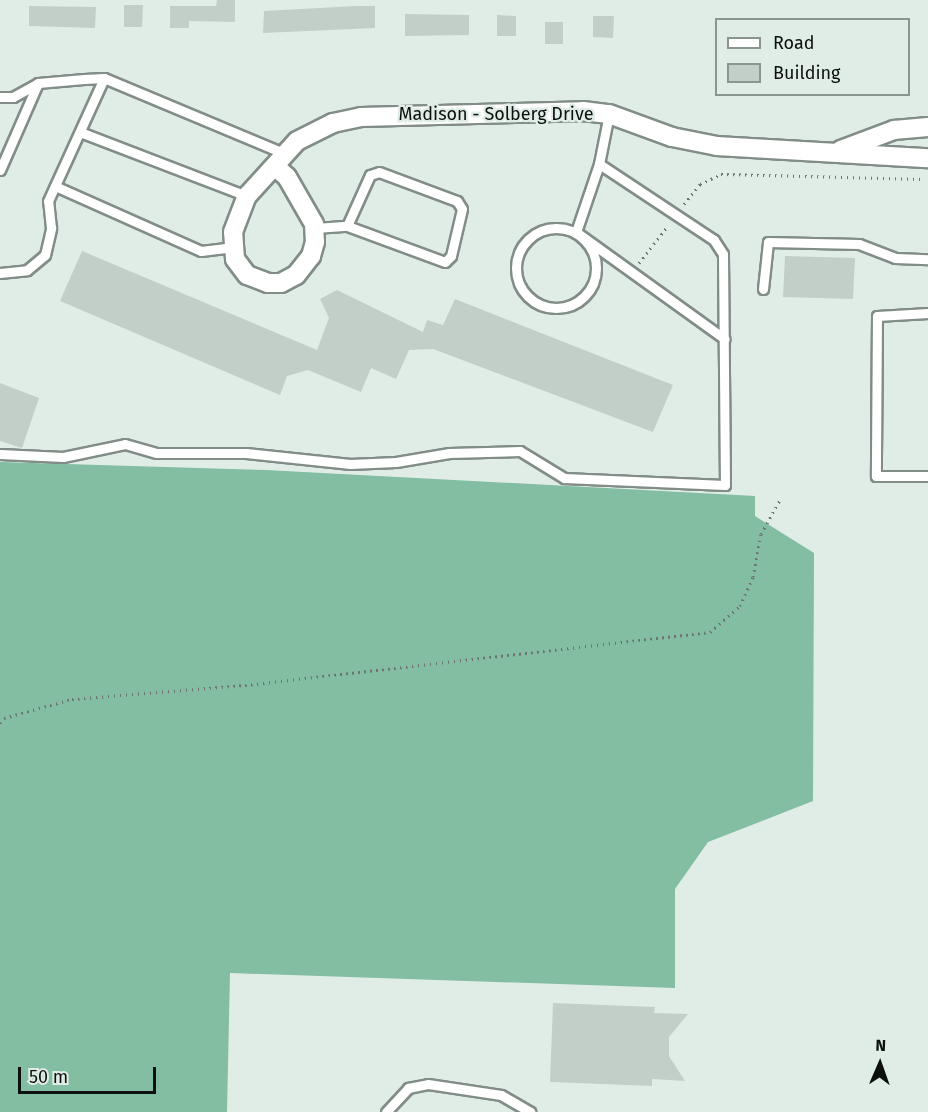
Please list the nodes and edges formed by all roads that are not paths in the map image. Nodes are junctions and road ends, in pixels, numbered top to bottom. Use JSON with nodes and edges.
{"nodes":[{"id":1,"x":104,"y":78,"type":"junction"},
{"id":2,"x":38,"y":83,"type":"junction"},
{"id":3,"x":0,"y":97,"type":"edge"},
{"id":4,"x":609,"y":114,"type":"junction"},
{"id":5,"x":928,"y":127,"type":"edge"},
{"id":6,"x":80,"y":132,"type":"junction"},
{"id":7,"x":837,"y":152,"type":"junction"},
{"id":8,"x":928,"y":158,"type":"edge"},
{"id":9,"x":281,"y":161,"type":"junction"},
{"id":10,"x":599,"y":164,"type":"junction"},
{"id":11,"x":0,"y":170,"type":"edge"},
{"id":12,"x":55,"y":186,"type":"junction"},
{"id":13,"x":247,"y":196,"type":"junction"},
{"id":14,"x":347,"y":226,"type":"junction"},
{"id":15,"x":315,"y":228,"type":"junction"},
{"id":16,"x":576,"y":232,"type":"junction"},
{"id":17,"x":232,"y":247,"type":"junction"},
{"id":18,"x":928,"y":259,"type":"edge"},
{"id":19,"x":0,"y":273,"type":"edge"},
{"id":20,"x":763,"y":289,"type":"dead end"},
{"id":21,"x":928,"y":313,"type":"edge"},
{"id":22,"x":725,"y":339,"type":"junction"},
{"id":23,"x":0,"y":454,"type":"edge"},
{"id":24,"x":928,"y":476,"type":"edge"},
{"id":25,"x":387,"y":1112,"type":"edge"},
{"id":26,"x":531,"y":1112,"type":"edge"}],
"edges":[{"from":1,"to":2,"type":"lane"},
{"from":1,"to":6,"type":"lane"},
{"from":1,"to":9,"type":"lane"},
{"from":2,"to":3,"type":"lane"},
{"from":2,"to":11,"type":"lane"},
{"from":4,"to":7,"type":"street","name":"Madison - Solberg Drive"},
{"from":4,"to":9,"type":"street","name":"Madison - Solberg Drive"},
{"from":4,"to":10,"type":"lane"},
{"from":5,"to":7,"type":"street","name":"Madison - Solberg Drive"},
{"from":6,"to":12,"type":"lane"},
{"from":6,"to":13,"type":"lane"},
{"from":7,"to":8,"type":"street","name":"Madison - Solberg Drive"},
{"from":9,"to":13,"type":"street","name":"Madison - Solberg Drive"},
{"from":9,"to":15,"type":"street"},
{"from":10,"to":16,"type":"lane"},
{"from":10,"to":22,"type":"lane"},
{"from":12,"to":17,"type":"lane"},
{"from":12,"to":19,"type":"lane"},
{"from":13,"to":17,"type":"street","name":"Madison - Solberg Drive"},
{"from":14,"to":14,"type":"lane"},
{"from":14,"to":15,"type":"lane"},
{"from":15,"to":17,"type":"street"},
{"from":16,"to":16,"type":"lane"},
{"from":16,"to":22,"type":"lane"},
{"from":18,"to":20,"type":"lane"},
{"from":21,"to":24,"type":"lane"},
{"from":22,"to":23,"type":"lane"},
{"from":25,"to":26,"type":"lane"}]}
